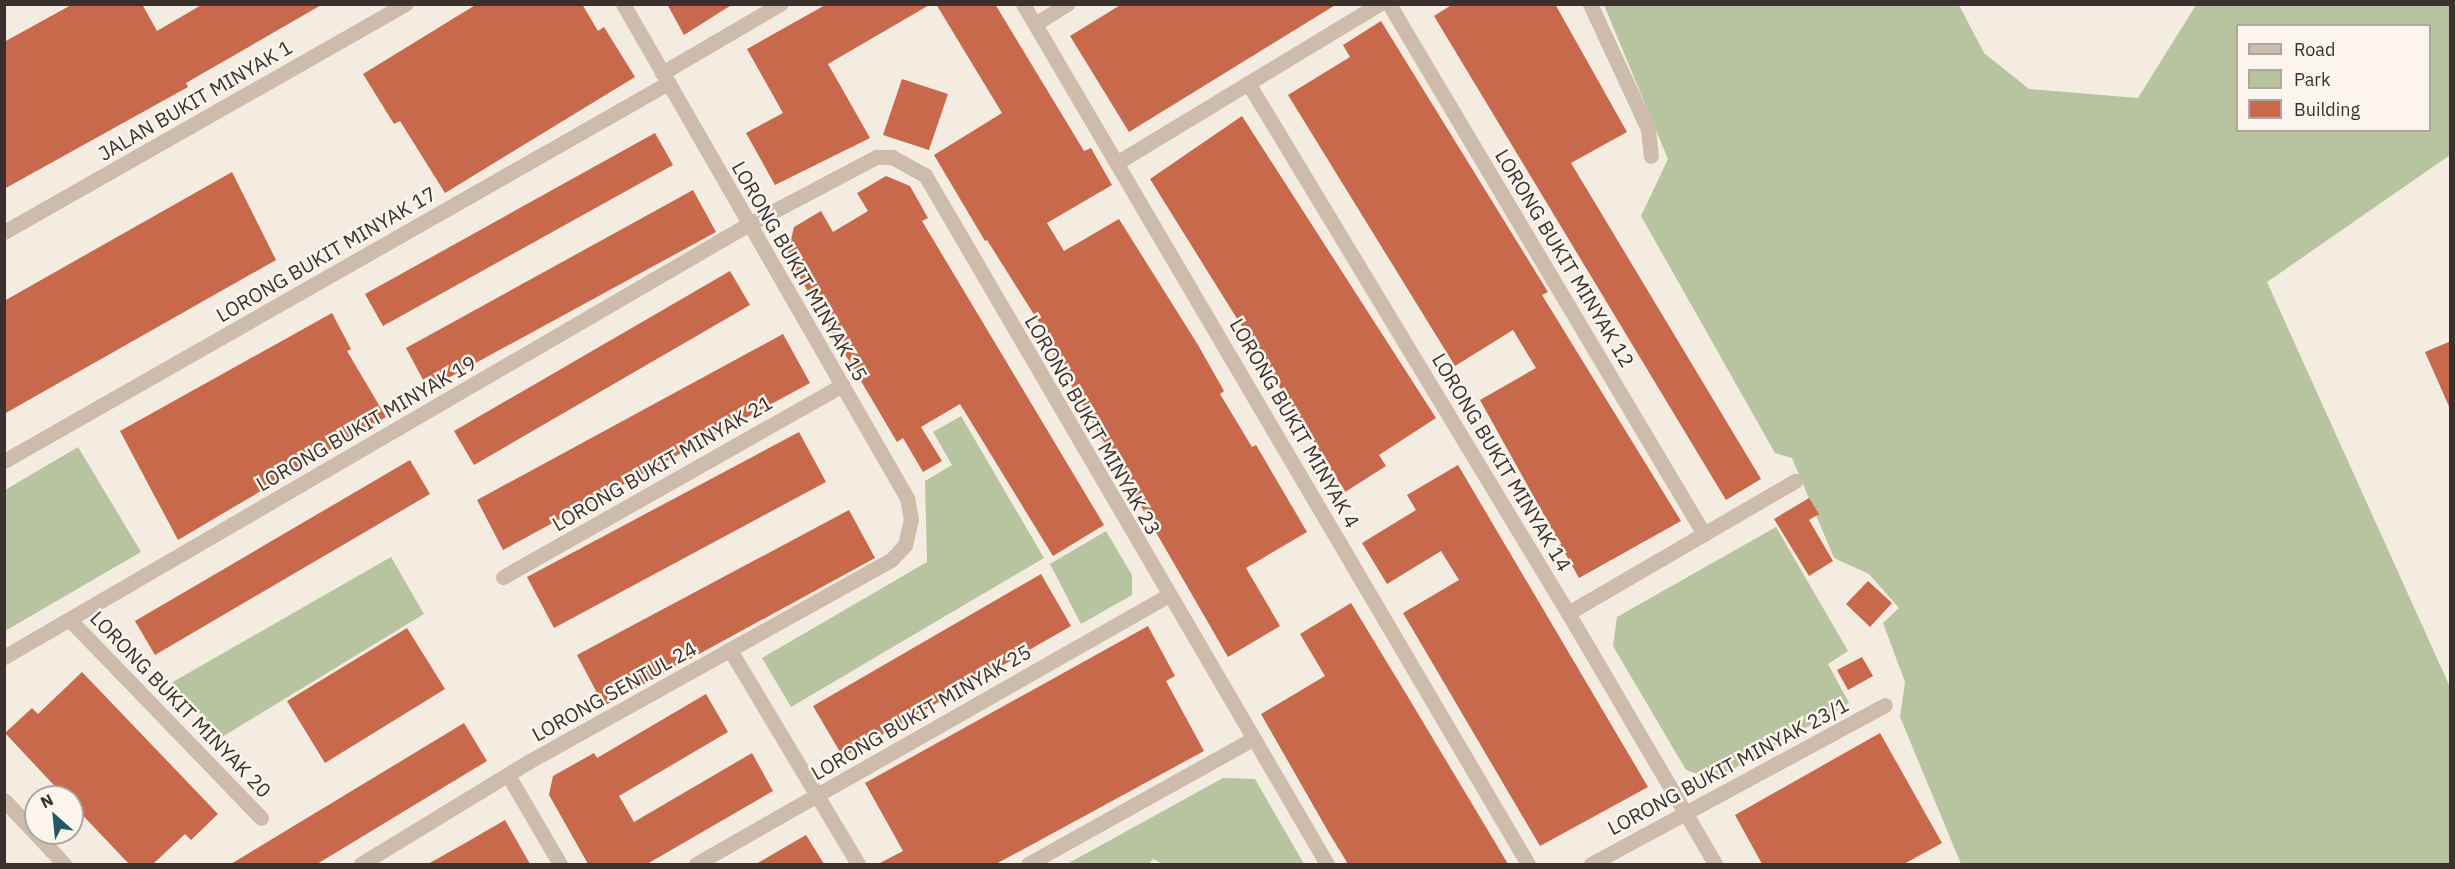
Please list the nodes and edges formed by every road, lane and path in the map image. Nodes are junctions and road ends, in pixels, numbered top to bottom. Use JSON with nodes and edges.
{"nodes":[{"id":1,"x":406,"y":4,"type":"edge"},
{"id":2,"x":622,"y":4,"type":"edge"},
{"id":3,"x":780,"y":4,"type":"edge"},
{"id":4,"x":1023,"y":4,"type":"edge"},
{"id":5,"x":1067,"y":4,"type":"edge"},
{"id":6,"x":1379,"y":4,"type":"edge"},
{"id":7,"x":1389,"y":4,"type":"edge"},
{"id":8,"x":1590,"y":4,"type":"edge"},
{"id":9,"x":1035,"y":24,"type":"junction"},
{"id":10,"x":665,"y":78,"type":"junction"},
{"id":11,"x":1248,"y":83,"type":"junction"},
{"id":12,"x":1651,"y":156,"type":"dead end"},
{"id":13,"x":1118,"y":162,"type":"junction"},
{"id":14,"x":749,"y":224,"type":"junction"},
{"id":15,"x":4,"y":232,"type":"edge"},
{"id":16,"x":842,"y":385,"type":"junction"},
{"id":17,"x":4,"y":461,"type":"edge"},
{"id":18,"x":1795,"y":481,"type":"dead end"},
{"id":19,"x":1704,"y":534,"type":"junction"},
{"id":20,"x":891,"y":560,"type":"joint"},
{"id":21,"x":503,"y":577,"type":"dead end"},
{"id":22,"x":1167,"y":596,"type":"junction"},
{"id":23,"x":1568,"y":613,"type":"junction"},
{"id":24,"x":70,"y":620,"type":"junction"},
{"id":25,"x":730,"y":650,"type":"junction"},
{"id":26,"x":4,"y":657,"type":"edge"},
{"id":27,"x":1885,"y":705,"type":"dead end"},
{"id":28,"x":1251,"y":740,"type":"junction"},
{"id":29,"x":508,"y":775,"type":"junction"},
{"id":30,"x":817,"y":796,"type":"junction"},
{"id":31,"x":4,"y":800,"type":"edge"},
{"id":32,"x":1686,"y":813,"type":"junction"},
{"id":33,"x":261,"y":818,"type":"dead end"},
{"id":34,"x":64,"y":864,"type":"edge"},
{"id":35,"x":361,"y":864,"type":"edge"},
{"id":36,"x":560,"y":864,"type":"edge"},
{"id":37,"x":696,"y":864,"type":"edge"},
{"id":38,"x":858,"y":864,"type":"edge"},
{"id":39,"x":1028,"y":864,"type":"edge"},
{"id":40,"x":1326,"y":864,"type":"edge"},
{"id":41,"x":1528,"y":864,"type":"edge"},
{"id":42,"x":1591,"y":864,"type":"edge"},
{"id":43,"x":1715,"y":864,"type":"edge"}],
"edges":[{"from":1,"to":15,"type":"street","name":"JALAN BUKIT MINYAK 1"},
{"from":2,"to":10,"type":"street","name":"LORONG BUKIT MINYAK 15"},
{"from":3,"to":10,"type":"street","name":"LORONG BUKIT MINYAK 17"},
{"from":4,"to":9,"type":"street","name":"LORONG BUKIT MINYAK 4"},
{"from":5,"to":9,"type":"street"},
{"from":6,"to":11,"type":"street"},
{"from":7,"to":19,"type":"street","name":"LORONG BUKIT MINYAK 12"},
{"from":8,"to":12,"type":"street"},
{"from":9,"to":13,"type":"street","name":"LORONG BUKIT MINYAK 4"},
{"from":10,"to":14,"type":"street","name":"LORONG BUKIT MINYAK 15"},
{"from":10,"to":17,"type":"street","name":"LORONG BUKIT MINYAK 17"},
{"from":11,"to":13,"type":"street"},
{"from":11,"to":23,"type":"street","name":"LORONG BUKIT MINYAK 14"},
{"from":13,"to":41,"type":"street","name":"LORONG BUKIT MINYAK 4"},
{"from":14,"to":16,"type":"street","name":"LORONG BUKIT MINYAK 15"},
{"from":14,"to":22,"type":"street","name":"LORONG BUKIT MINYAK 23"},
{"from":14,"to":24,"type":"street","name":"LORONG BUKIT MINYAK 19"},
{"from":16,"to":20,"type":"street","name":"LORONG BUKIT MINYAK 15"},
{"from":16,"to":21,"type":"street","name":"LORONG BUKIT MINYAK 21"},
{"from":18,"to":19,"type":"street"},
{"from":19,"to":23,"type":"street"},
{"from":20,"to":25,"type":"street","name":"LORONG SENTUL 24"},
{"from":22,"to":28,"type":"street","name":"LORONG BUKIT MINYAK 23"},
{"from":22,"to":30,"type":"street","name":"LORONG BUKIT MINYAK 25"},
{"from":23,"to":32,"type":"street","name":"LORONG BUKIT MINYAK 14"},
{"from":24,"to":26,"type":"street","name":"LORONG BUKIT MINYAK 19"},
{"from":24,"to":33,"type":"street","name":"LORONG BUKIT MINYAK 20"},
{"from":25,"to":29,"type":"street","name":"LORONG SENTUL 24"},
{"from":25,"to":30,"type":"street"},
{"from":27,"to":32,"type":"street","name":"LORONG BUKIT MINYAK 23/1"},
{"from":28,"to":39,"type":"street"},
{"from":28,"to":40,"type":"street","name":"LORONG BUKIT MINYAK 23"},
{"from":29,"to":35,"type":"street","name":"LORONG SENTUL 24"},
{"from":29,"to":36,"type":"street"},
{"from":30,"to":37,"type":"street","name":"LORONG BUKIT MINYAK 25"},
{"from":30,"to":38,"type":"street"},
{"from":31,"to":34,"type":"street"},
{"from":32,"to":42,"type":"street","name":"LORONG BUKIT MINYAK 23/1"},
{"from":32,"to":43,"type":"street","name":"LORONG BUKIT MINYAK 14"}]}
